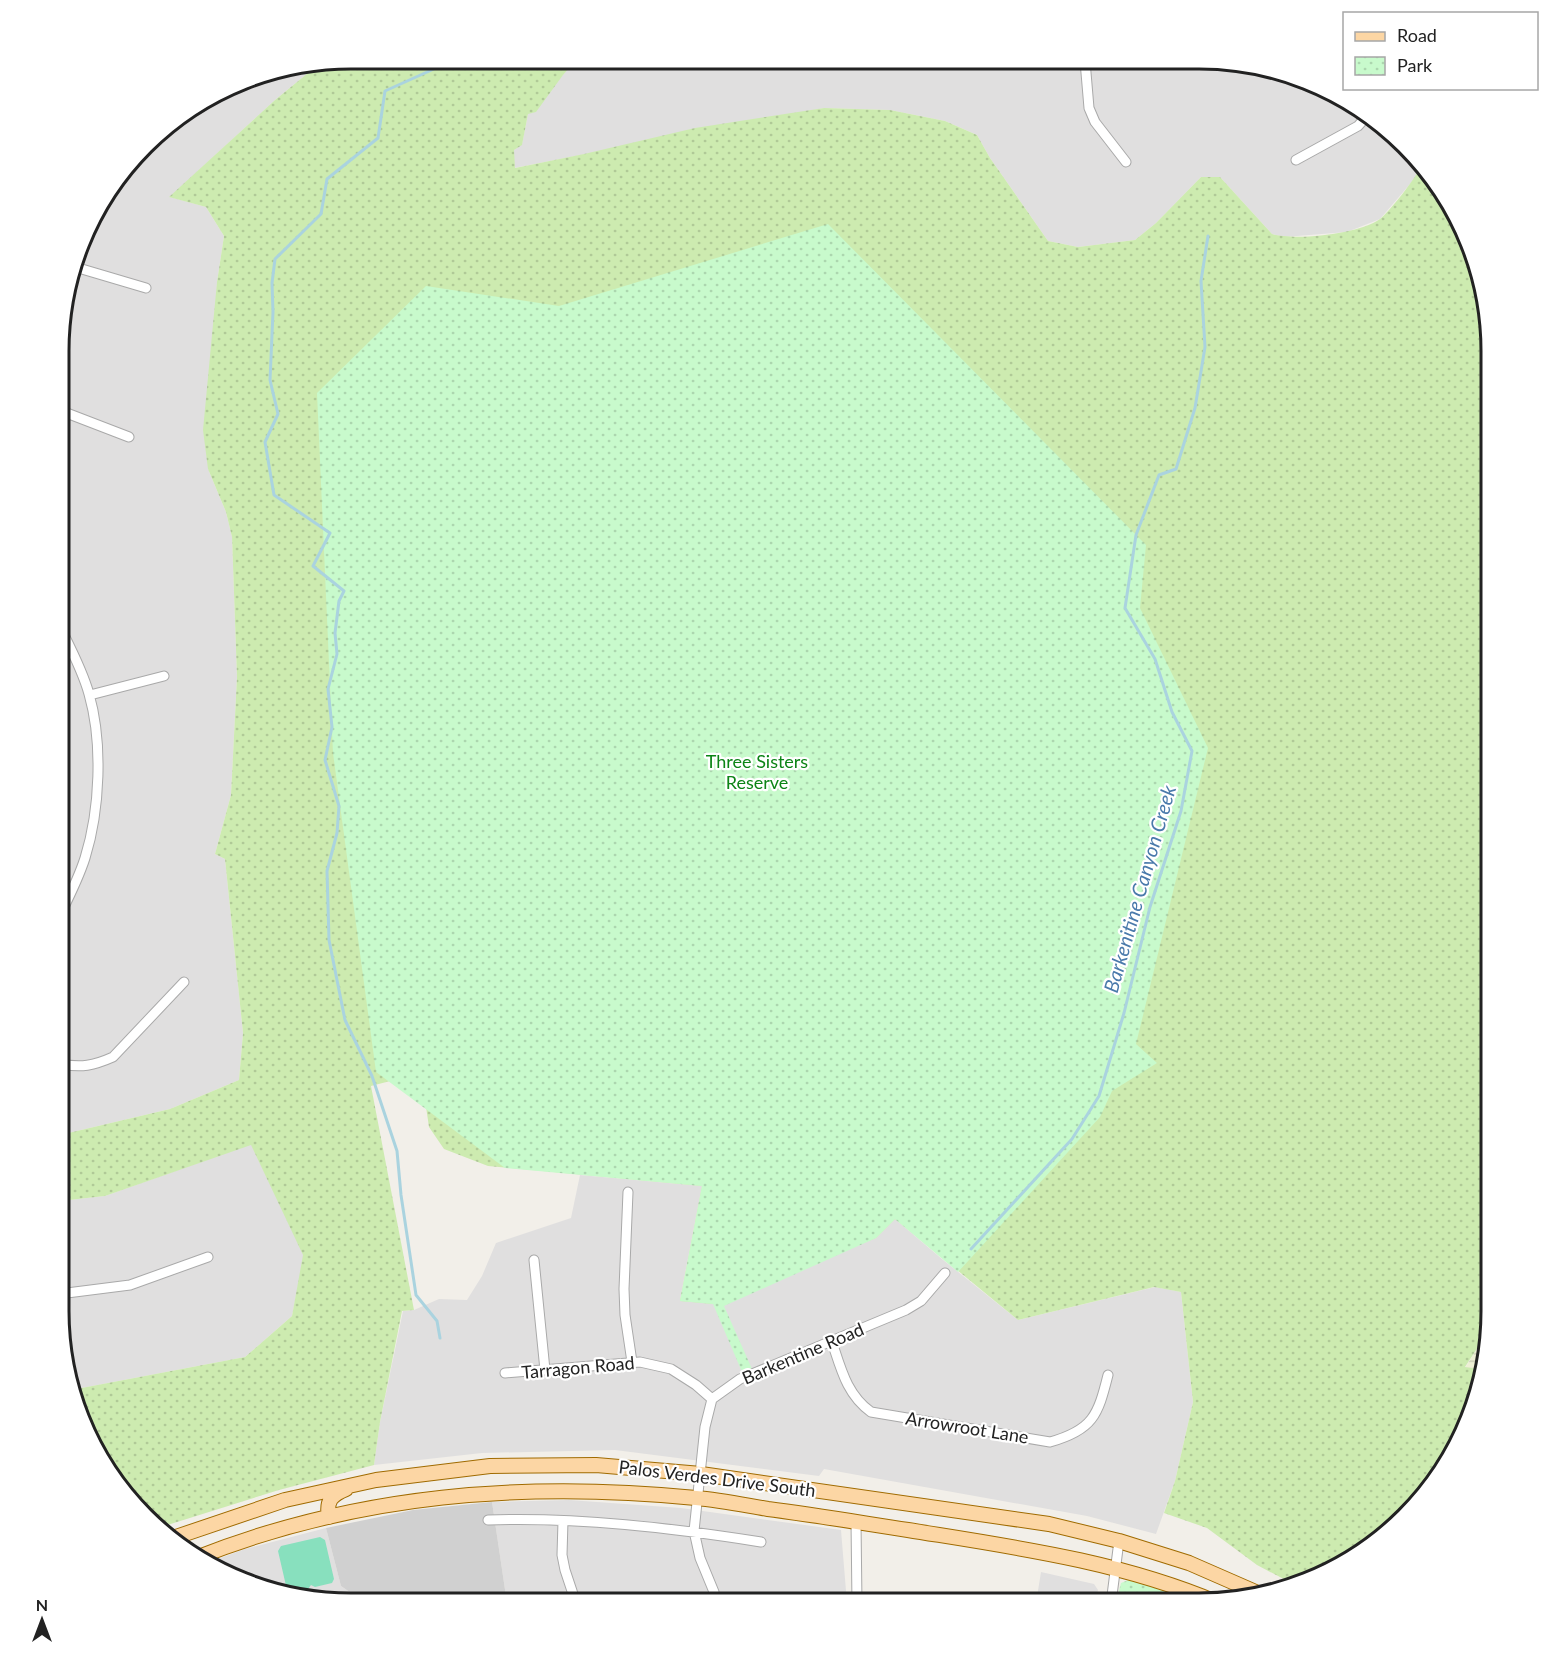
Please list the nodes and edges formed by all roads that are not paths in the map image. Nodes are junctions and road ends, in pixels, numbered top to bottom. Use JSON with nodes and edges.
{"nodes":[{"id":1,"x":1086,"y":69,"type":"edge"},
{"id":2,"x":1362,"y":121,"type":"edge"},
{"id":3,"x":1296,"y":160,"type":"dead end"},
{"id":4,"x":1126,"y":162,"type":"dead end"},
{"id":5,"x":82,"y":269,"type":"edge"},
{"id":6,"x":146,"y":288,"type":"dead end"},
{"id":7,"x":69,"y":414,"type":"edge"},
{"id":8,"x":129,"y":436,"type":"dead end"},
{"id":9,"x":69,"y":645,"type":"edge"},
{"id":10,"x":164,"y":676,"type":"dead end"},
{"id":11,"x":90,"y":695,"type":"junction"},
{"id":12,"x":69,"y":895,"type":"edge"},
{"id":13,"x":184,"y":982,"type":"dead end"},
{"id":14,"x":69,"y":1065,"type":"edge"},
{"id":15,"x":628,"y":1192,"type":"dead end"},
{"id":16,"x":208,"y":1257,"type":"dead end"},
{"id":17,"x":534,"y":1260,"type":"dead end"},
{"id":18,"x":945,"y":1273,"type":"dead end"},
{"id":19,"x":69,"y":1293,"type":"edge"},
{"id":20,"x":832,"y":1342,"type":"junction"},
{"id":21,"x":632,"y":1362,"type":"junction"},
{"id":22,"x":545,"y":1370,"type":"junction"},
{"id":23,"x":505,"y":1373,"type":"dead end"},
{"id":24,"x":1108,"y":1375,"type":"dead end"},
{"id":25,"x":712,"y":1399,"type":"junction"},
{"id":26,"x":701,"y":1473,"type":"junction"},
{"id":27,"x":389,"y":1478,"type":"junction"},
{"id":28,"x":698,"y":1498,"type":"junction"},
{"id":29,"x":329,"y":1517,"type":"junction"},
{"id":30,"x":488,"y":1520,"type":"dead end"},
{"id":31,"x":563,"y":1521,"type":"junction"},
{"id":32,"x":856,"y":1522,"type":"junction"},
{"id":33,"x":694,"y":1531,"type":"junction"},
{"id":34,"x":180,"y":1536,"type":"edge"},
{"id":35,"x":1119,"y":1540,"type":"junction"},
{"id":36,"x":761,"y":1542,"type":"dead end"},
{"id":37,"x":208,"y":1554,"type":"edge"},
{"id":38,"x":1115,"y":1567,"type":"junction"},
{"id":39,"x":1248,"y":1589,"type":"edge"},
{"id":40,"x":573,"y":1593,"type":"edge"},
{"id":41,"x":714,"y":1593,"type":"edge"},
{"id":42,"x":857,"y":1593,"type":"edge"},
{"id":43,"x":1112,"y":1593,"type":"edge"},
{"id":44,"x":1194,"y":1593,"type":"edge"}],
"edges":[{"from":1,"to":4,"type":"street"},
{"from":2,"to":3,"type":"street"},
{"from":5,"to":6,"type":"street"},
{"from":7,"to":8,"type":"street"},
{"from":9,"to":11,"type":"street"},
{"from":10,"to":11,"type":"street"},
{"from":11,"to":12,"type":"street"},
{"from":13,"to":14,"type":"street"},
{"from":15,"to":21,"type":"street"},
{"from":16,"to":19,"type":"street"},
{"from":17,"to":22,"type":"street"},
{"from":18,"to":20,"type":"street","name":"Barkentine Road"},
{"from":20,"to":24,"type":"street","name":"Arrowroot Lane"},
{"from":20,"to":25,"type":"street","name":"Barkentine Road"},
{"from":21,"to":22,"type":"street","name":"Tarragon Road"},
{"from":21,"to":25,"type":"street","name":"Tarragon Road"},
{"from":22,"to":23,"type":"street","name":"Tarragon Road"},
{"from":25,"to":26,"type":"street"},
{"from":26,"to":27,"type":"main road","name":"Palos Verdes Drive South"},
{"from":26,"to":28,"type":"street"},
{"from":26,"to":35,"type":"main road","name":"Palos Verdes Drive South"},
{"from":27,"to":29,"type":"main road"},
{"from":27,"to":34,"type":"main road","name":"Palos Verdes Drive South"},
{"from":28,"to":29,"type":"main road","name":"Palos Verdes Drive South"},
{"from":28,"to":32,"type":"main road","name":"Palos Verdes Drive South"},
{"from":28,"to":33,"type":"street"},
{"from":29,"to":37,"type":"main road","name":"Palos Verdes Drive South"},
{"from":30,"to":31,"type":"street"},
{"from":31,"to":33,"type":"street"},
{"from":31,"to":40,"type":"street"},
{"from":32,"to":38,"type":"main road","name":"Palos Verdes Drive South"},
{"from":32,"to":42,"type":"street"},
{"from":33,"to":36,"type":"street"},
{"from":33,"to":41,"type":"street"},
{"from":35,"to":38,"type":"street"},
{"from":35,"to":39,"type":"main road","name":"Palos Verdes Drive South"},
{"from":38,"to":43,"type":"street"},
{"from":38,"to":44,"type":"main road","name":"Palos Verdes Drive South"}]}
